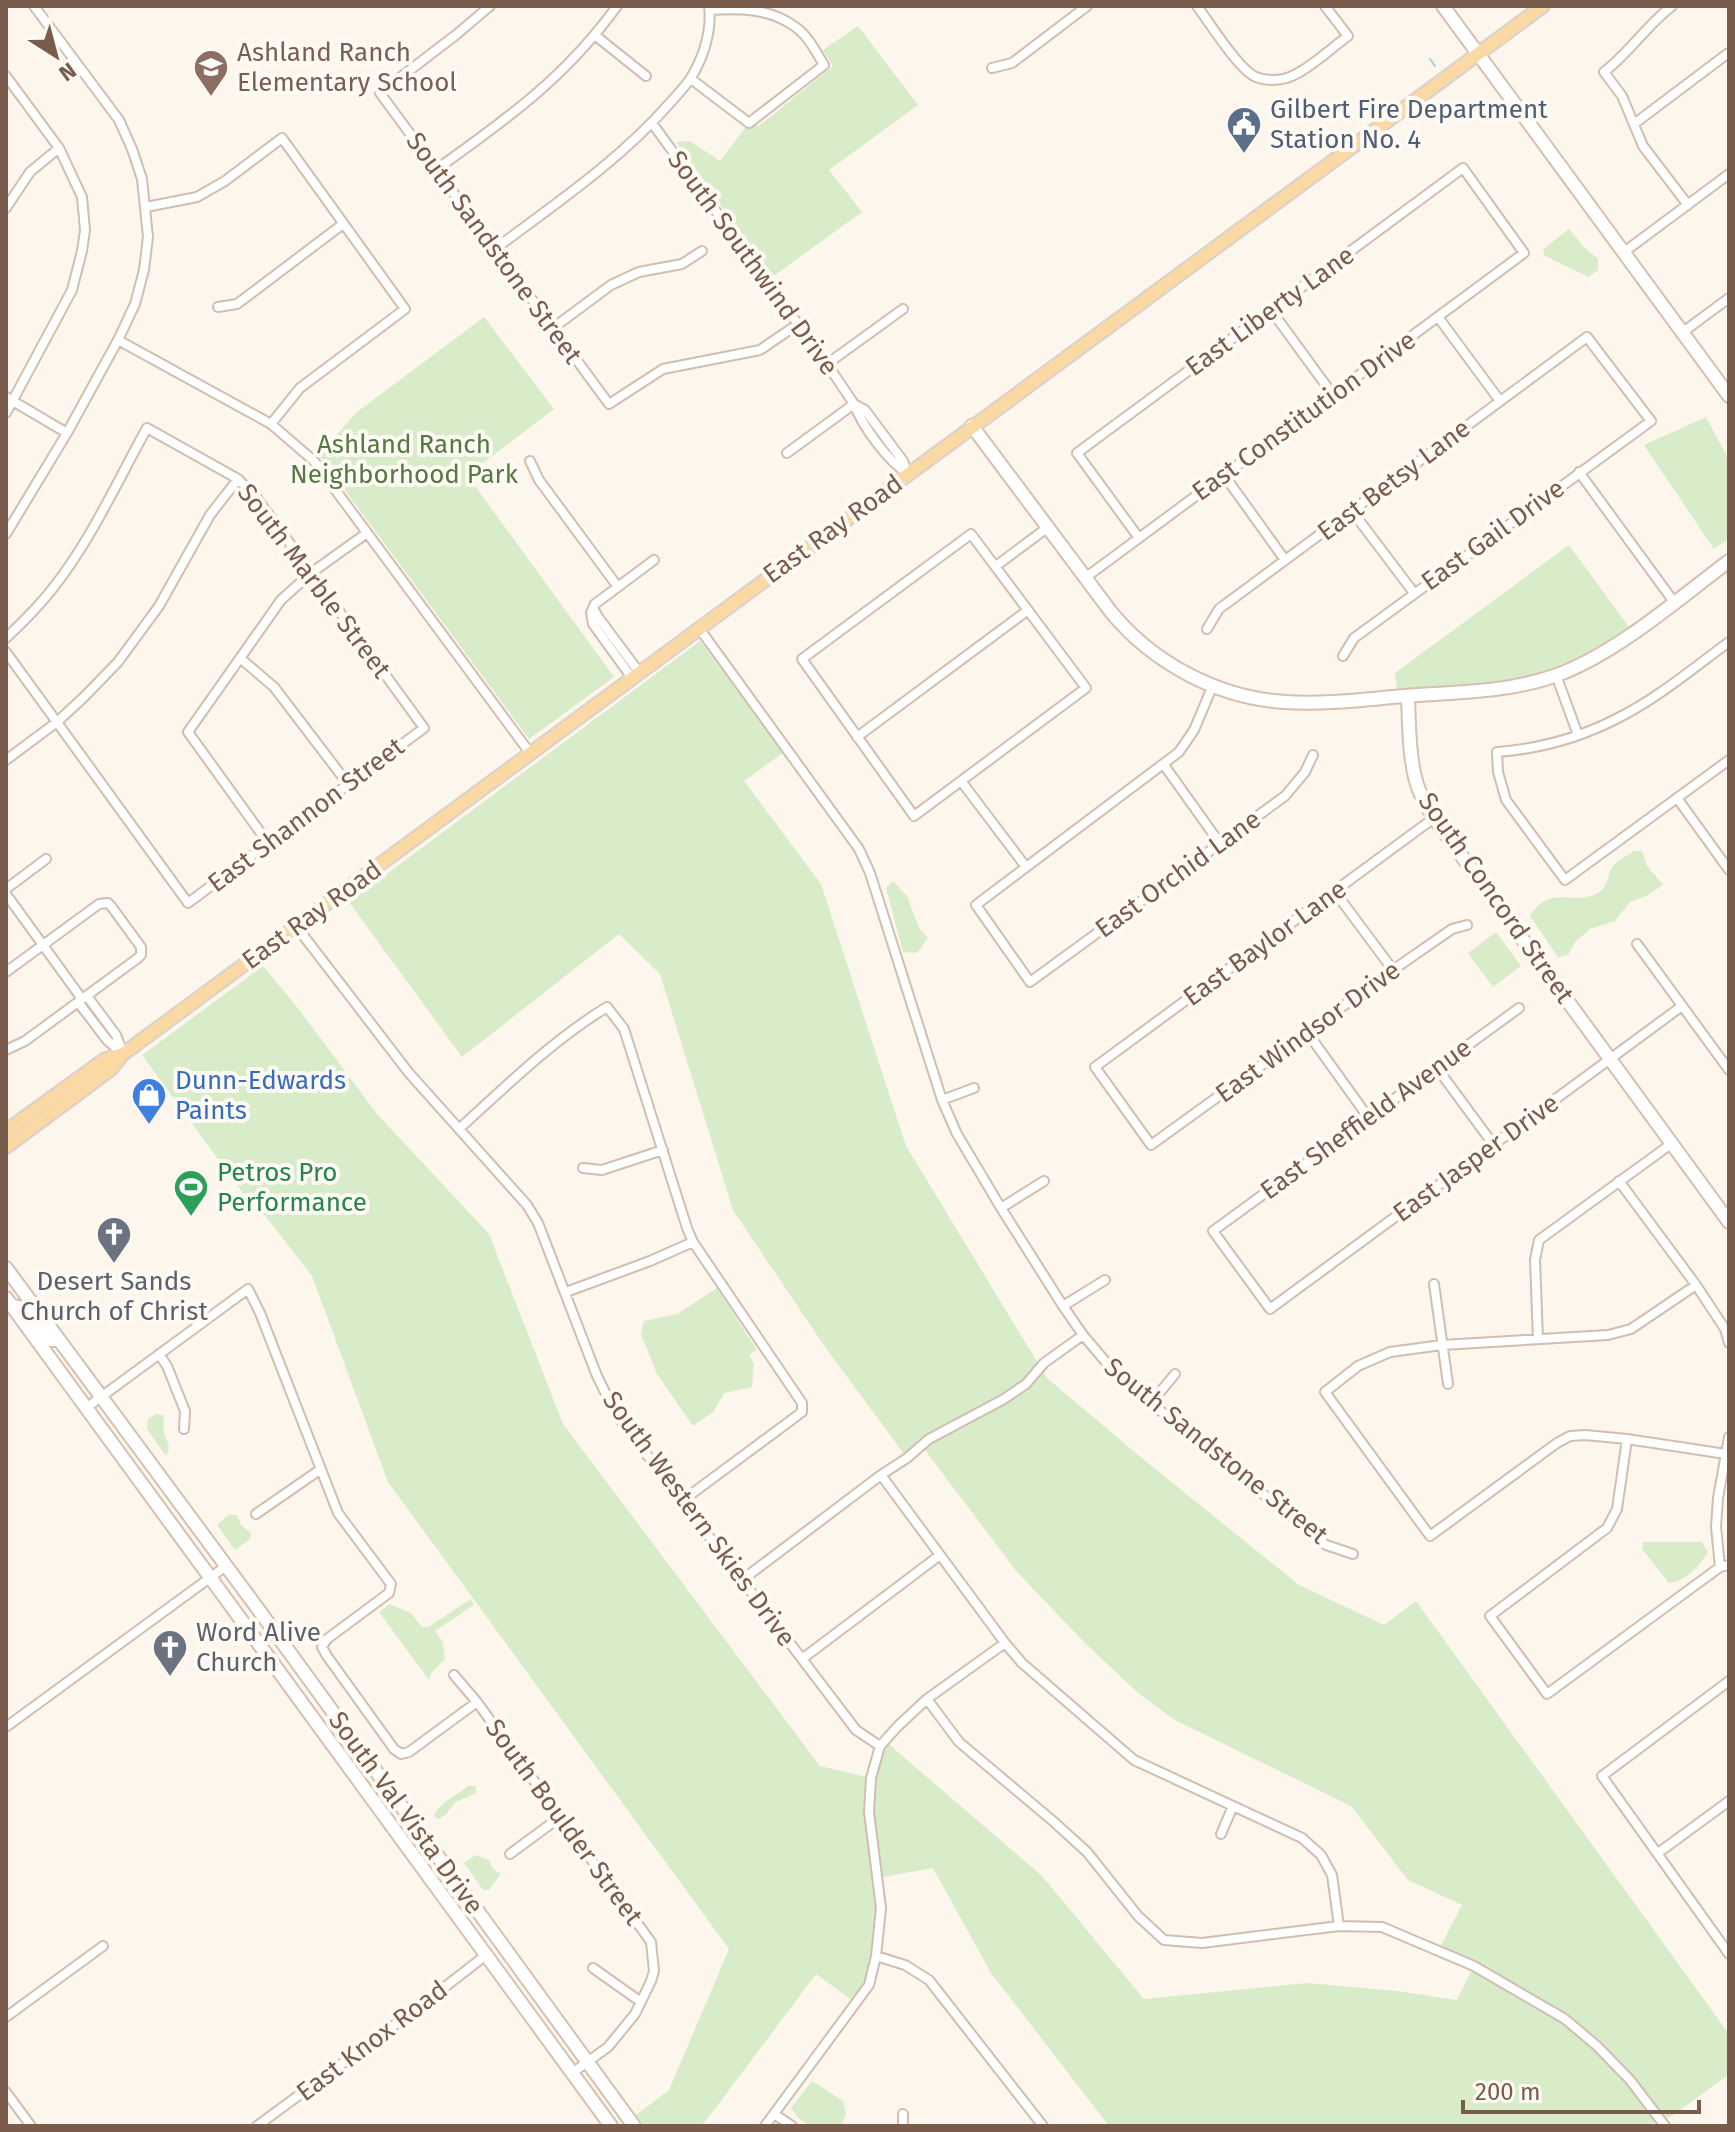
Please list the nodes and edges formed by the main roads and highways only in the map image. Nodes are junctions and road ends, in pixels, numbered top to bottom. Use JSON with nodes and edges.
{"nodes":[{"id":1,"x":1443,"y":6,"type":"edge"},
{"id":2,"x":1543,"y":6,"type":"edge"},
{"id":3,"x":1478,"y":54,"type":"junction"},
{"id":4,"x":1729,"y":396,"type":"edge"},
{"id":5,"x":972,"y":426,"type":"junction"},
{"id":6,"x":1729,"y":561,"type":"edge"},
{"id":7,"x":1408,"y":696,"type":"junction"},
{"id":8,"x":123,"y":1054,"type":"junction"},
{"id":9,"x":6,"y":1131,"type":"edge"},
{"id":10,"x":6,"y":1147,"type":"edge"},
{"id":11,"x":1729,"y":1222,"type":"edge"},
{"id":12,"x":6,"y":1268,"type":"edge"},
{"id":13,"x":8,"y":1302,"type":"edge"},
{"id":14,"x":59,"y":1340,"type":"junction"},
{"id":15,"x":611,"y":2126,"type":"edge"},
{"id":16,"x":634,"y":2126,"type":"edge"}],
"edges":[{"from":1,"to":3,"type":"main road"},
{"from":2,"to":3,"type":"main road","name":"East Ray Road"},
{"from":3,"to":4,"type":"main road"},
{"from":3,"to":5,"type":"main road","name":"East Ray Road"},
{"from":5,"to":7,"type":"main road"},
{"from":5,"to":8,"type":"main road","name":"East Ray Road"},
{"from":6,"to":7,"type":"main road"},
{"from":7,"to":11,"type":"main road","name":"South Concord Street"},
{"from":8,"to":9,"type":"main road","name":"East Ray Road"},
{"from":8,"to":10,"type":"main road","name":"East Ray Road"},
{"from":12,"to":14,"type":"main road","name":"South Val Vista Drive"},
{"from":13,"to":14,"type":"main road"},
{"from":13,"to":15,"type":"main road","name":"South Val Vista Drive"},
{"from":14,"to":16,"type":"main road","name":"South Val Vista Drive"}]}
